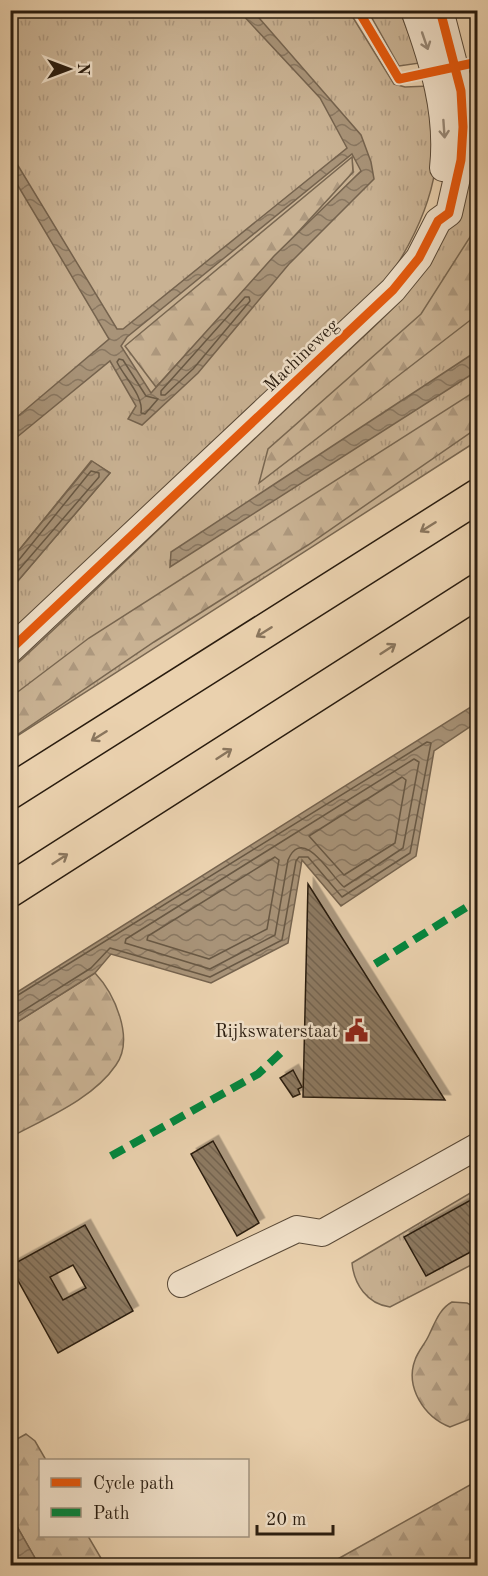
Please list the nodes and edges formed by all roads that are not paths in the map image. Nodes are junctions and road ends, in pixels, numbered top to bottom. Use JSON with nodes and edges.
{"nodes":[{"id":1,"x":414,"y":10,"type":"edge"},
{"id":2,"x":440,"y":10,"type":"edge"},
{"id":3,"x":438,"y":221,"type":"junction"},
{"id":4,"x":477,"y":496,"type":"edge"},
{"id":5,"x":477,"y":591,"type":"edge"},
{"id":6,"x":10,"y":650,"type":"edge"},
{"id":7,"x":10,"y":792,"type":"edge"},
{"id":8,"x":10,"y":890,"type":"edge"},
{"id":9,"x":477,"y":1146,"type":"edge"},
{"id":10,"x":181,"y":1284,"type":"dead end"}],
"edges":[{"from":1,"to":3,"type":"street","name":"Machineweg","one_way":true},
{"from":2,"to":3,"type":"street","name":"Machineweg"},
{"from":3,"to":6,"type":"street","name":"Machineweg"},
{"from":4,"to":7,"type":"highway","one_way":true},
{"from":8,"to":5,"type":"highway","one_way":true},
{"from":9,"to":10,"type":"street"}]}
